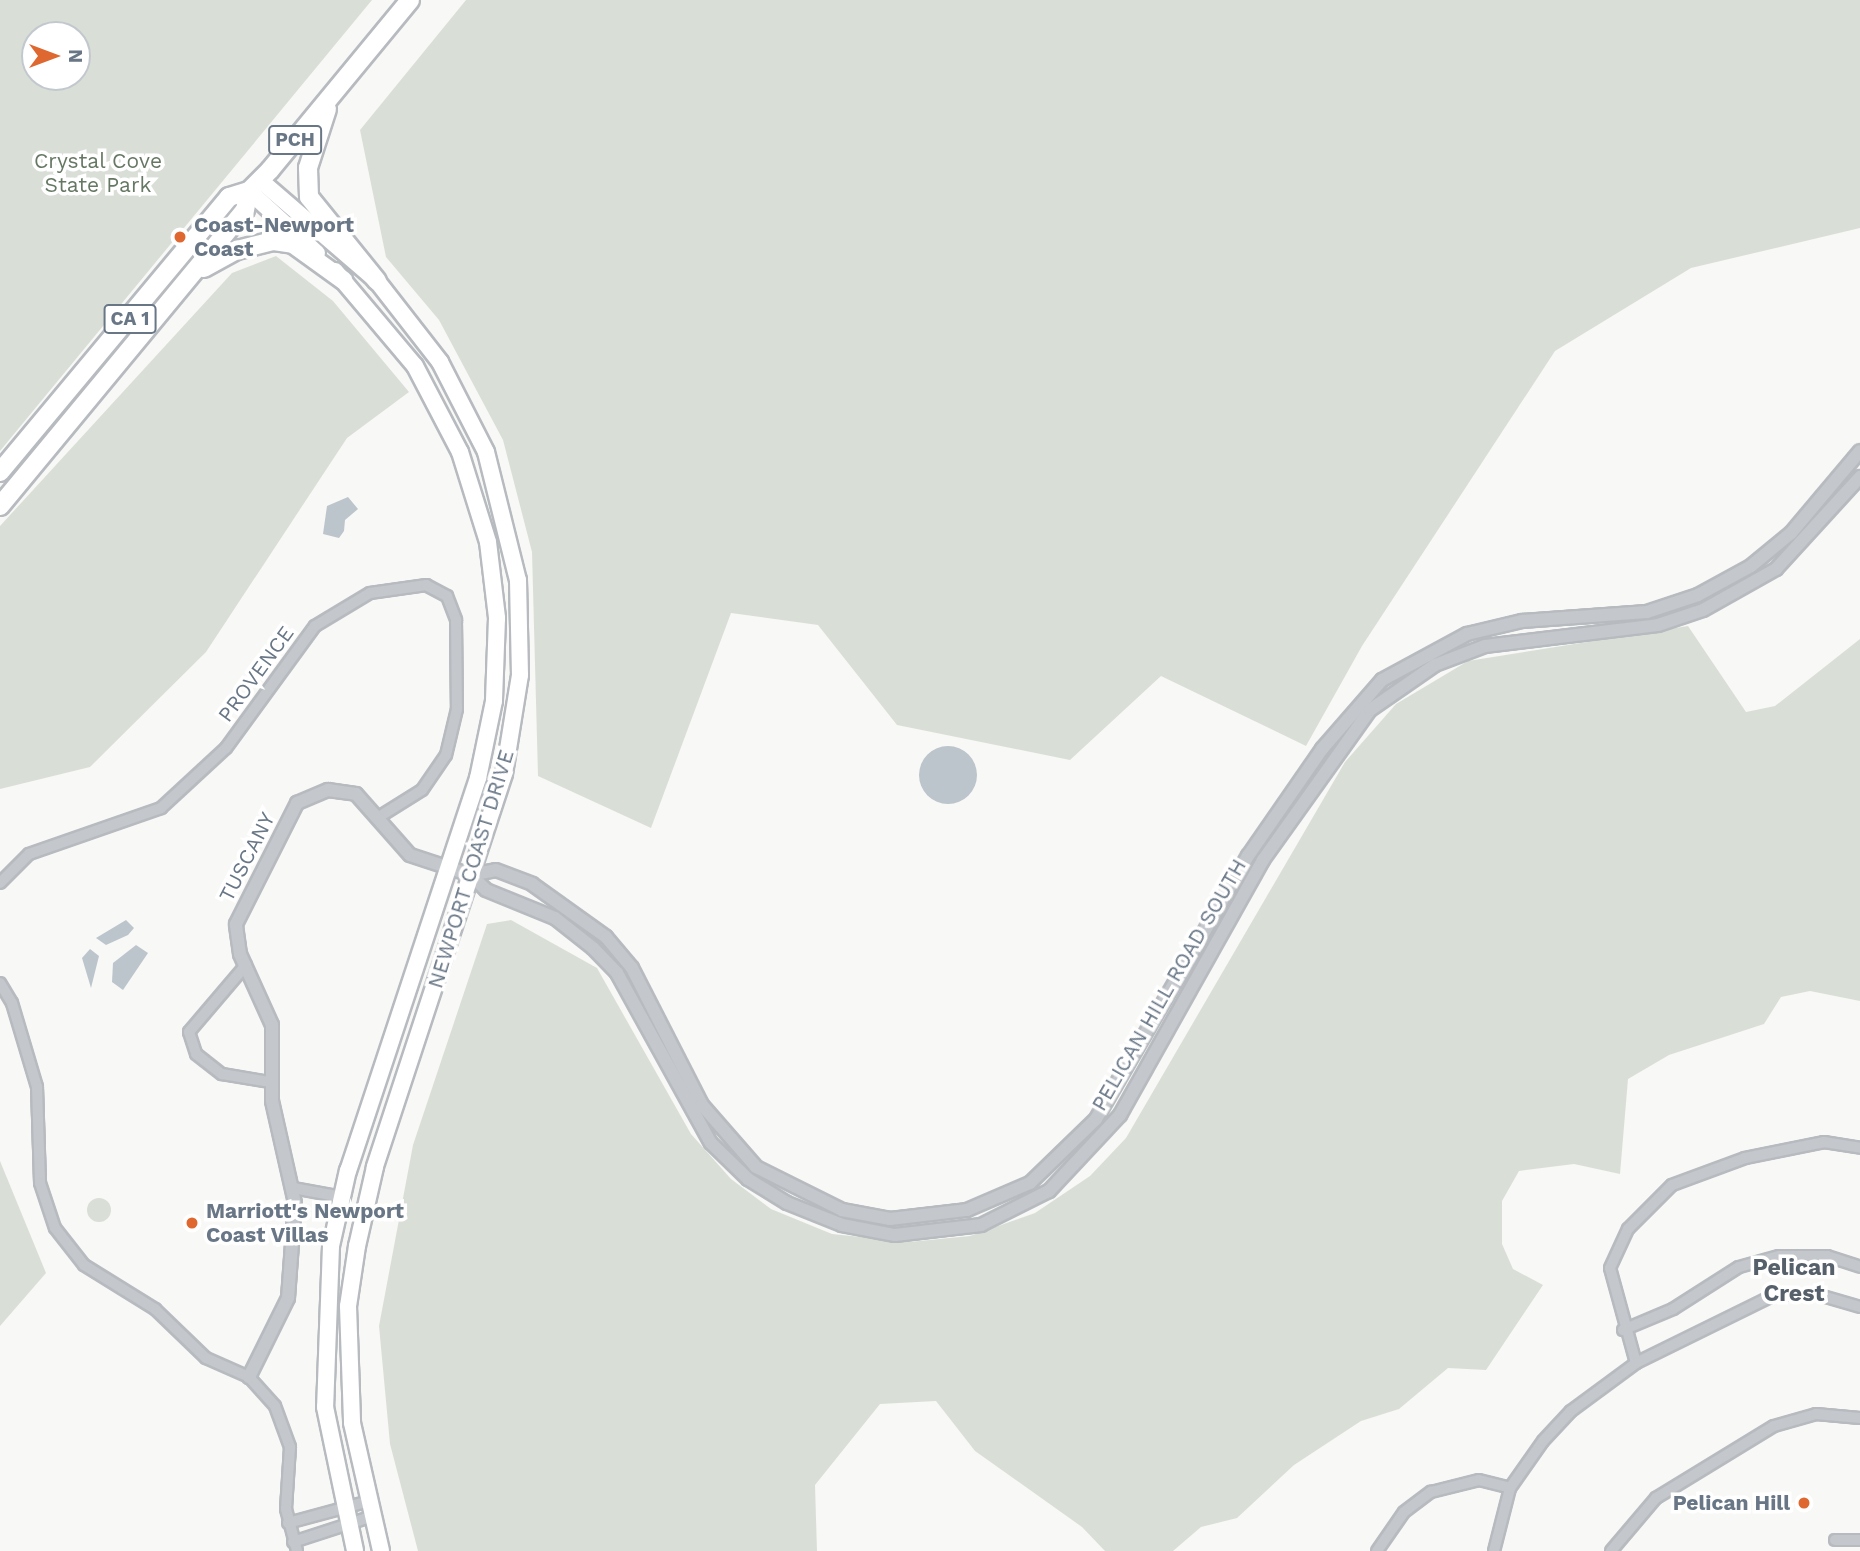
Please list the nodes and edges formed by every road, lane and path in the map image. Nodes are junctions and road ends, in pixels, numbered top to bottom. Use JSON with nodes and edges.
{"nodes":[{"id":1,"x":410,"y":0,"type":"edge"},
{"id":2,"x":330,"y":99,"type":"junction"},
{"id":3,"x":255,"y":185,"type":"junction"},
{"id":4,"x":192,"y":275,"type":"junction"},
{"id":5,"x":343,"y":280,"type":"junction"},
{"id":6,"x":377,"y":281,"type":"junction"},
{"id":7,"x":1860,"y":451,"type":"edge"},
{"id":8,"x":0,"y":472,"type":"edge"},
{"id":9,"x":1860,"y":477,"type":"edge"},
{"id":10,"x":0,"y":506,"type":"edge"},
{"id":11,"x":1698,"y":595,"type":"junction"},
{"id":12,"x":1680,"y":601,"type":"junction"},
{"id":13,"x":1703,"y":610,"type":"junction"},
{"id":14,"x":1685,"y":617,"type":"junction"},
{"id":15,"x":1365,"y":706,"type":"junction"},
{"id":16,"x":1295,"y":788,"type":"junction"},
{"id":17,"x":1307,"y":796,"type":"junction"},
{"id":18,"x":379,"y":817,"type":"junction"},
{"id":19,"x":449,"y":867,"type":"junction"},
{"id":20,"x":471,"y":875,"type":"junction"},
{"id":21,"x":0,"y":883,"type":"edge"},
{"id":22,"x":246,"y":965,"type":"junction"},
{"id":23,"x":0,"y":983,"type":"edge"},
{"id":24,"x":270,"y":1082,"type":"junction"},
{"id":25,"x":702,"y":1105,"type":"junction"},
{"id":26,"x":689,"y":1112,"type":"junction"},
{"id":27,"x":1860,"y":1148,"type":"edge"},
{"id":28,"x":293,"y":1188,"type":"junction"},
{"id":29,"x":342,"y":1197,"type":"junction"},
{"id":30,"x":1860,"y":1267,"type":"edge"},
{"id":31,"x":1860,"y":1307,"type":"edge"},
{"id":32,"x":1623,"y":1330,"type":"junction"},
{"id":33,"x":1636,"y":1363,"type":"junction"},
{"id":34,"x":250,"y":1377,"type":"junction"},
{"id":35,"x":1860,"y":1418,"type":"edge"},
{"id":36,"x":1510,"y":1488,"type":"junction"},
{"id":37,"x":368,"y":1510,"type":"junction"},
{"id":38,"x":345,"y":1517,"type":"junction"},
{"id":39,"x":288,"y":1523,"type":"junction"},
{"id":40,"x":1860,"y":1540,"type":"edge"},
{"id":41,"x":1835,"y":1541,"type":"dead end"},
{"id":42,"x":295,"y":1546,"type":"edge"},
{"id":43,"x":355,"y":1551,"type":"edge"},
{"id":44,"x":381,"y":1551,"type":"edge"},
{"id":45,"x":1377,"y":1551,"type":"edge"},
{"id":46,"x":1494,"y":1551,"type":"edge"},
{"id":47,"x":1611,"y":1551,"type":"edge"}],
"edges":[{"from":1,"to":2,"type":"highway","number":"PCH"},
{"from":2,"to":3,"type":"highway","number":"PCH"},
{"from":2,"to":6,"type":"highway"},
{"from":3,"to":4,"type":"highway","number":"CA 1"},
{"from":3,"to":5,"type":"main road","name":"NEWPORT COAST DRIVE"},
{"from":3,"to":6,"type":"main road","name":"NEWPORT COAST DRIVE"},
{"from":3,"to":8,"type":"highway","number":"CA 1"},
{"from":4,"to":5,"type":"highway"},
{"from":4,"to":10,"type":"highway","number":"CA 1"},
{"from":5,"to":19,"type":"main road","name":"NEWPORT COAST DRIVE"},
{"from":6,"to":20,"type":"main road","name":"NEWPORT COAST DRIVE"},
{"from":7,"to":11,"type":"street","name":"PELICAN HILL ROAD SOUTH"},
{"from":9,"to":13,"type":"street"},
{"from":11,"to":12,"type":"street","name":"PELICAN HILL ROAD SOUTH"},
{"from":11,"to":13,"type":"street"},
{"from":12,"to":14,"type":"street"},
{"from":12,"to":15,"type":"street","name":"PELICAN HILL ROAD SOUTH"},
{"from":13,"to":14,"type":"street"},
{"from":14,"to":15,"type":"street"},
{"from":15,"to":16,"type":"street","name":"PELICAN HILL ROAD SOUTH"},
{"from":15,"to":17,"type":"street","name":"PELICAN HILL ROAD SOUTH"},
{"from":16,"to":17,"type":"street"},
{"from":16,"to":25,"type":"street","name":"PELICAN HILL ROAD SOUTH"},
{"from":17,"to":26,"type":"street","name":"PELICAN HILL ROAD SOUTH"},
{"from":18,"to":19,"type":"street","name":"TUSCANY"},
{"from":18,"to":21,"type":"street","name":"PROVENCE"},
{"from":18,"to":22,"type":"street","name":"TUSCANY"},
{"from":19,"to":20,"type":"street","name":"PELICAN HILL ROAD SOUTH"},
{"from":19,"to":29,"type":"main road","name":"NEWPORT COAST DRIVE"},
{"from":20,"to":25,"type":"street","name":"PELICAN HILL ROAD SOUTH"},
{"from":20,"to":26,"type":"street","name":"PELICAN HILL ROAD SOUTH"},
{"from":20,"to":37,"type":"main road","name":"NEWPORT COAST DRIVE"},
{"from":22,"to":24,"type":"street","name":"TUSCANY"},
{"from":22,"to":24,"type":"street"},
{"from":23,"to":34,"type":"street"},
{"from":24,"to":28,"type":"street","name":"TUSCANY"},
{"from":25,"to":26,"type":"street"},
{"from":27,"to":32,"type":"street"},
{"from":28,"to":29,"type":"street"},
{"from":28,"to":34,"type":"street","name":"TUSCANY"},
{"from":29,"to":38,"type":"main road","name":"NEWPORT COAST DRIVE"},
{"from":30,"to":32,"type":"street"},
{"from":31,"to":33,"type":"street"},
{"from":32,"to":33,"type":"street"},
{"from":33,"to":36,"type":"street"},
{"from":34,"to":39,"type":"street"},
{"from":35,"to":47,"type":"street"},
{"from":36,"to":45,"type":"street"},
{"from":36,"to":46,"type":"street"},
{"from":37,"to":38,"type":"street"},
{"from":37,"to":44,"type":"main road","name":"NEWPORT COAST DRIVE"},
{"from":38,"to":39,"type":"street"},
{"from":38,"to":42,"type":"street"},
{"from":38,"to":43,"type":"main road","name":"NEWPORT COAST DRIVE"},
{"from":39,"to":42,"type":"street"},
{"from":40,"to":41,"type":"street"}]}
